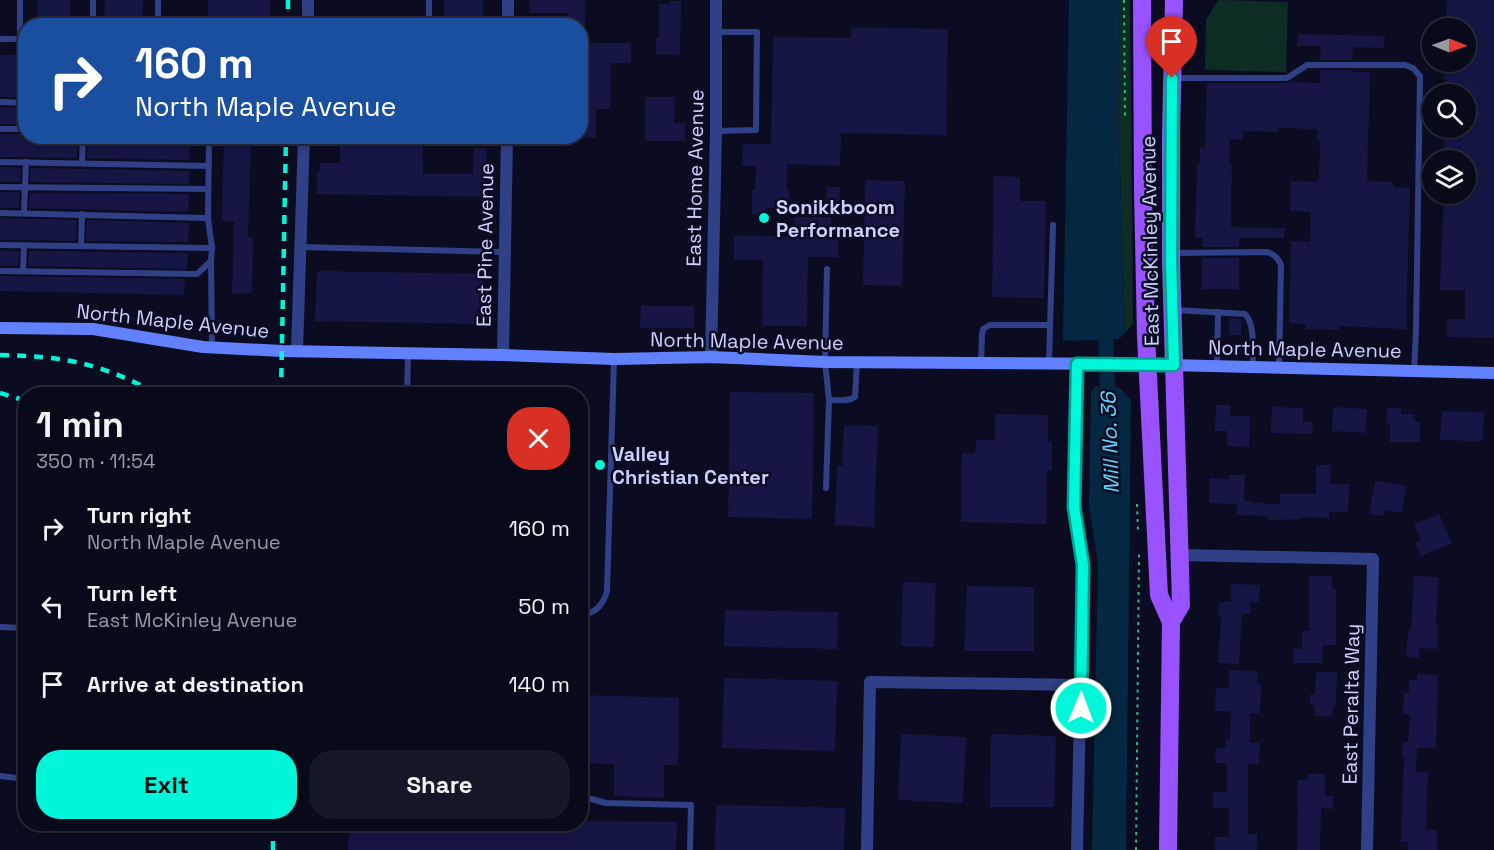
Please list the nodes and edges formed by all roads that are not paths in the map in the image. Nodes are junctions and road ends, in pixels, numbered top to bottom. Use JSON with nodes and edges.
{"nodes":[{"id":1,"x":20,"y":0,"type":"edge"},
{"id":2,"x":93,"y":0,"type":"edge"},
{"id":3,"x":158,"y":0,"type":"edge"},
{"id":4,"x":308,"y":0,"type":"edge"},
{"id":5,"x":429,"y":0,"type":"edge"},
{"id":6,"x":508,"y":0,"type":"edge"},
{"id":7,"x":716,"y":0,"type":"edge"},
{"id":8,"x":1142,"y":0,"type":"edge"},
{"id":9,"x":1174,"y":0,"type":"edge"},
{"id":10,"x":21,"y":18,"type":"edge"},
{"id":11,"x":93,"y":18,"type":"edge"},
{"id":12,"x":158,"y":18,"type":"edge"},
{"id":13,"x":308,"y":18,"type":"edge"},
{"id":14,"x":429,"y":18,"type":"edge"},
{"id":15,"x":508,"y":18,"type":"edge"},
{"id":16,"x":716,"y":32,"type":"junction"},
{"id":17,"x":0,"y":39,"type":"edge"},
{"id":18,"x":18,"y":39,"type":"edge"},
{"id":19,"x":1172,"y":78,"type":"junction"},
{"id":20,"x":0,"y":102,"type":"edge"},
{"id":21,"x":18,"y":103,"type":"edge"},
{"id":22,"x":0,"y":129,"type":"edge"},
{"id":23,"x":18,"y":129,"type":"edge"},
{"id":24,"x":716,"y":131,"type":"junction"},
{"id":25,"x":83,"y":144,"type":"edge"},
{"id":26,"x":209,"y":144,"type":"edge"},
{"id":27,"x":304,"y":144,"type":"edge"},
{"id":28,"x":507,"y":144,"type":"edge"},
{"id":29,"x":0,"y":162,"type":"edge"},
{"id":30,"x":26,"y":162,"type":"junction"},
{"id":31,"x":82,"y":163,"type":"junction"},
{"id":32,"x":209,"y":166,"type":"junction"},
{"id":33,"x":0,"y":187,"type":"edge"},
{"id":34,"x":25,"y":187,"type":"junction"},
{"id":35,"x":208,"y":189,"type":"junction"},
{"id":36,"x":0,"y":213,"type":"edge"},
{"id":37,"x":24,"y":213,"type":"junction"},
{"id":38,"x":82,"y":214,"type":"junction"},
{"id":39,"x":208,"y":218,"type":"junction"},
{"id":40,"x":1053,"y":225,"type":"dead end"},
{"id":41,"x":0,"y":245,"type":"edge"},
{"id":42,"x":24,"y":245,"type":"junction"},
{"id":43,"x":81,"y":246,"type":"junction"},
{"id":44,"x":300,"y":247,"type":"junction"},
{"id":45,"x":212,"y":248,"type":"junction"},
{"id":46,"x":504,"y":252,"type":"junction"},
{"id":47,"x":1171,"y":252,"type":"junction"},
{"id":48,"x":211,"y":261,"type":"junction"},
{"id":49,"x":827,"y":269,"type":"dead end"},
{"id":50,"x":0,"y":271,"type":"edge"},
{"id":51,"x":23,"y":271,"type":"junction"},
{"id":52,"x":1172,"y":309,"type":"junction"},
{"id":53,"x":1218,"y":312,"type":"junction"},
{"id":54,"x":1050,"y":326,"type":"junction"},
{"id":55,"x":0,"y":328,"type":"edge"},
{"id":56,"x":212,"y":348,"type":"junction"},
{"id":57,"x":297,"y":351,"type":"junction"},
{"id":58,"x":408,"y":354,"type":"junction"},
{"id":59,"x":503,"y":355,"type":"junction"},
{"id":60,"x":711,"y":357,"type":"junction"},
{"id":61,"x":614,"y":359,"type":"junction"},
{"id":62,"x":825,"y":362,"type":"junction"},
{"id":63,"x":857,"y":363,"type":"junction"},
{"id":64,"x":981,"y":363,"type":"junction"},
{"id":65,"x":1049,"y":363,"type":"junction"},
{"id":66,"x":1077,"y":364,"type":"junction"},
{"id":67,"x":1148,"y":365,"type":"junction"},
{"id":68,"x":1174,"y":365,"type":"junction"},
{"id":69,"x":1217,"y":366,"type":"junction"},
{"id":70,"x":1253,"y":367,"type":"junction"},
{"id":71,"x":1279,"y":368,"type":"junction"},
{"id":72,"x":1414,"y":370,"type":"junction"},
{"id":73,"x":1494,"y":373,"type":"edge"},
{"id":74,"x":407,"y":387,"type":"edge"},
{"id":75,"x":830,"y":400,"type":"junction"},
{"id":76,"x":826,"y":488,"type":"dead end"},
{"id":77,"x":1181,"y":555,"type":"junction"},
{"id":78,"x":588,"y":614,"type":"edge"},
{"id":79,"x":1171,"y":622,"type":"junction"},
{"id":80,"x":0,"y":627,"type":"edge"},
{"id":81,"x":18,"y":628,"type":"edge"},
{"id":82,"x":1081,"y":685,"type":"junction"},
{"id":83,"x":0,"y":776,"type":"edge"},
{"id":84,"x":18,"y":778,"type":"edge"},
{"id":85,"x":588,"y":798,"type":"edge"},
{"id":86,"x":690,"y":850,"type":"edge"},
{"id":87,"x":867,"y":850,"type":"edge"},
{"id":88,"x":1077,"y":850,"type":"edge"},
{"id":89,"x":1167,"y":850,"type":"edge"},
{"id":90,"x":1367,"y":850,"type":"edge"}],
"edges":[{"from":1,"to":10,"type":"lane"},
{"from":2,"to":11,"type":"lane"},
{"from":3,"to":12,"type":"lane"},
{"from":4,"to":13,"type":"street"},
{"from":5,"to":14,"type":"lane"},
{"from":6,"to":15,"type":"street"},
{"from":7,"to":16,"type":"street","name":"East Home Avenue"},
{"from":8,"to":67,"type":"main road","name":"East McKinley Avenue"},
{"from":9,"to":19,"type":"main road","name":"East McKinley Avenue"},
{"from":16,"to":24,"type":"street","name":"East Home Avenue"},
{"from":16,"to":24,"type":"lane"},
{"from":17,"to":18,"type":"lane"},
{"from":19,"to":47,"type":"main road","name":"East McKinley Avenue"},
{"from":19,"to":72,"type":"lane"},
{"from":20,"to":21,"type":"lane"},
{"from":22,"to":23,"type":"lane"},
{"from":24,"to":60,"type":"street","name":"East Home Avenue"},
{"from":25,"to":31,"type":"lane"},
{"from":26,"to":32,"type":"lane"},
{"from":27,"to":44,"type":"street"},
{"from":28,"to":46,"type":"street","name":"East Pine Avenue"},
{"from":29,"to":30,"type":"lane"},
{"from":30,"to":31,"type":"lane"},
{"from":30,"to":34,"type":"lane"},
{"from":31,"to":32,"type":"lane"},
{"from":32,"to":35,"type":"lane"},
{"from":33,"to":34,"type":"lane"},
{"from":34,"to":35,"type":"lane"},
{"from":34,"to":37,"type":"lane"},
{"from":35,"to":39,"type":"lane"},
{"from":36,"to":37,"type":"lane"},
{"from":37,"to":38,"type":"lane"},
{"from":38,"to":39,"type":"lane"},
{"from":38,"to":43,"type":"lane"},
{"from":39,"to":45,"type":"lane"},
{"from":40,"to":54,"type":"lane"},
{"from":41,"to":42,"type":"lane"},
{"from":42,"to":43,"type":"lane"},
{"from":42,"to":51,"type":"lane"},
{"from":43,"to":45,"type":"lane"},
{"from":44,"to":46,"type":"lane"},
{"from":44,"to":57,"type":"street"},
{"from":45,"to":48,"type":"lane"},
{"from":46,"to":59,"type":"street","name":"East Pine Avenue"},
{"from":47,"to":52,"type":"main road","name":"East McKinley Avenue"},
{"from":47,"to":71,"type":"lane"},
{"from":48,"to":51,"type":"lane"},
{"from":48,"to":56,"type":"lane"},
{"from":49,"to":62,"type":"lane"},
{"from":50,"to":51,"type":"lane"},
{"from":52,"to":53,"type":"lane"},
{"from":52,"to":68,"type":"main road","name":"East McKinley Avenue"},
{"from":53,"to":69,"type":"lane"},
{"from":53,"to":70,"type":"lane"},
{"from":54,"to":64,"type":"lane"},
{"from":54,"to":65,"type":"lane"},
{"from":55,"to":56,"type":"street","name":"North Maple Avenue"},
{"from":56,"to":57,"type":"street","name":"North Maple Avenue"},
{"from":57,"to":58,"type":"street","name":"North Maple Avenue"},
{"from":58,"to":59,"type":"street","name":"North Maple Avenue"},
{"from":58,"to":74,"type":"lane"},
{"from":59,"to":61,"type":"street","name":"North Maple Avenue"},
{"from":60,"to":61,"type":"street","name":"North Maple Avenue"},
{"from":60,"to":62,"type":"street","name":"North Maple Avenue"},
{"from":61,"to":78,"type":"lane"},
{"from":62,"to":63,"type":"street","name":"North Maple Avenue"},
{"from":62,"to":75,"type":"lane"},
{"from":63,"to":64,"type":"street","name":"North Maple Avenue"},
{"from":63,"to":75,"type":"lane"},
{"from":64,"to":65,"type":"street","name":"North Maple Avenue"},
{"from":65,"to":66,"type":"street","name":"North Maple Avenue"},
{"from":66,"to":67,"type":"street","name":"North Maple Avenue"},
{"from":66,"to":82,"type":"street"},
{"from":67,"to":68,"type":"street","name":"North Maple Avenue"},
{"from":67,"to":79,"type":"main road","name":"East McKinley Avenue"},
{"from":68,"to":69,"type":"street","name":"North Maple Avenue"},
{"from":68,"to":77,"type":"main road","name":"East McKinley Avenue"},
{"from":69,"to":70,"type":"street","name":"North Maple Avenue"},
{"from":70,"to":71,"type":"street","name":"North Maple Avenue"},
{"from":71,"to":72,"type":"street","name":"North Maple Avenue"},
{"from":72,"to":73,"type":"street","name":"North Maple Avenue"},
{"from":75,"to":76,"type":"lane"},
{"from":77,"to":79,"type":"main road","name":"East McKinley Avenue"},
{"from":77,"to":90,"type":"street","name":"East Peralta Way"},
{"from":79,"to":89,"type":"main road","name":"East McKinley Avenue"},
{"from":80,"to":81,"type":"lane"},
{"from":82,"to":87,"type":"street"},
{"from":82,"to":88,"type":"street"},
{"from":83,"to":84,"type":"lane"},
{"from":85,"to":86,"type":"lane"}]}
